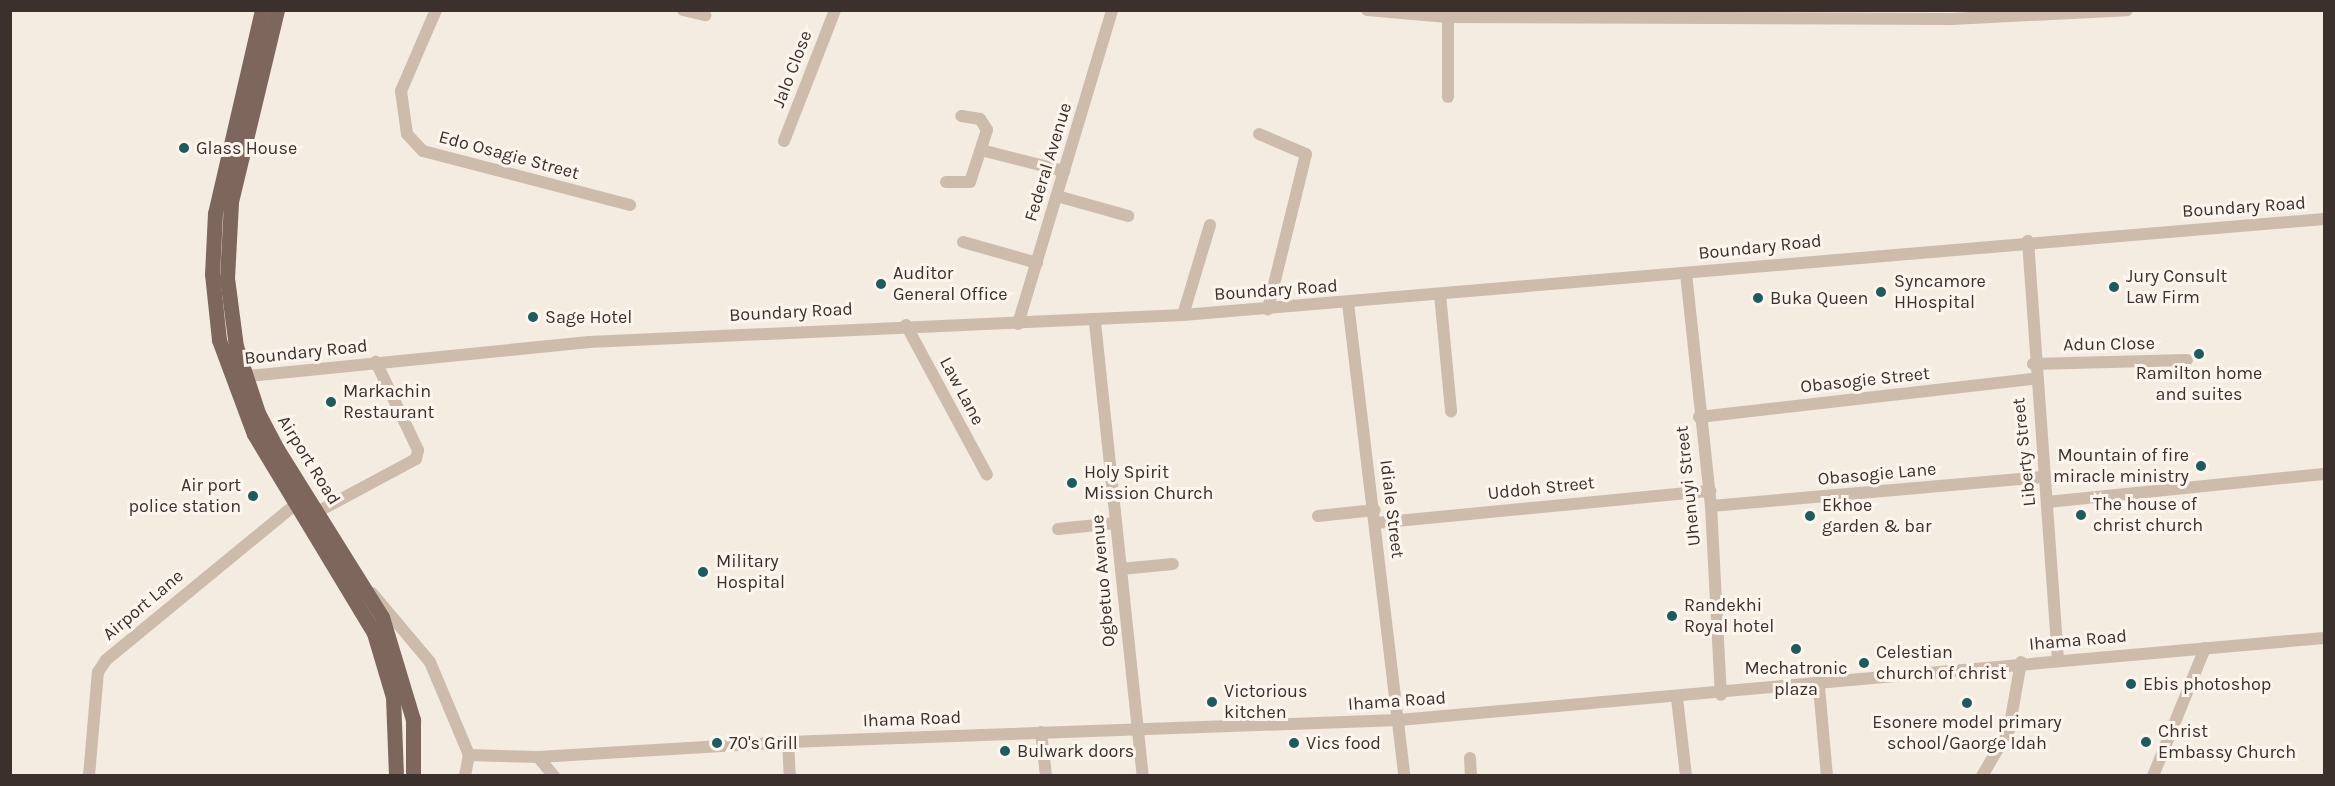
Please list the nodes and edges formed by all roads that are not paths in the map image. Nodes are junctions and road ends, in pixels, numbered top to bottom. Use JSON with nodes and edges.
{"nodes":[{"id":1,"x":262,"y":10,"type":"edge"},
{"id":2,"x":277,"y":10,"type":"edge"},
{"id":3,"x":436,"y":10,"type":"edge"},
{"id":4,"x":683,"y":10,"type":"edge"},
{"id":5,"x":835,"y":10,"type":"edge"},
{"id":6,"x":1112,"y":10,"type":"edge"},
{"id":7,"x":1366,"y":10,"type":"edge"},
{"id":8,"x":2127,"y":10,"type":"edge"},
{"id":9,"x":1685,"y":14,"type":"edge"},
{"id":10,"x":705,"y":15,"type":"dead end"},
{"id":11,"x":2004,"y":15,"type":"edge"},
{"id":12,"x":1448,"y":17,"type":"junction"},
{"id":13,"x":1448,"y":97,"type":"dead end"},
{"id":14,"x":961,"y":116,"type":"dead end"},
{"id":15,"x":1259,"y":134,"type":"dead end"},
{"id":16,"x":784,"y":141,"type":"dead end"},
{"id":17,"x":981,"y":150,"type":"junction"},
{"id":18,"x":1064,"y":171,"type":"junction"},
{"id":19,"x":946,"y":182,"type":"dead end"},
{"id":20,"x":1057,"y":196,"type":"junction"},
{"id":21,"x":630,"y":205,"type":"dead end"},
{"id":22,"x":1128,"y":216,"type":"dead end"},
{"id":23,"x":2325,"y":219,"type":"edge"},
{"id":24,"x":1210,"y":225,"type":"dead end"},
{"id":25,"x":2028,"y":241,"type":"junction"},
{"id":26,"x":963,"y":242,"type":"dead end"},
{"id":27,"x":1037,"y":263,"type":"junction"},
{"id":28,"x":1686,"y":273,"type":"junction"},
{"id":29,"x":1440,"y":294,"type":"junction"},
{"id":30,"x":1348,"y":303,"type":"junction"},
{"id":31,"x":1268,"y":309,"type":"junction"},
{"id":32,"x":1183,"y":315,"type":"junction"},
{"id":33,"x":1095,"y":322,"type":"junction"},
{"id":34,"x":1018,"y":324,"type":"junction"},
{"id":35,"x":906,"y":325,"type":"junction"},
{"id":36,"x":2187,"y":360,"type":"dead end"},
{"id":37,"x":376,"y":362,"type":"junction"},
{"id":38,"x":2033,"y":364,"type":"junction"},
{"id":39,"x":246,"y":373,"type":"junction"},
{"id":40,"x":2035,"y":379,"type":"junction"},
{"id":41,"x":231,"y":381,"type":"junction"},
{"id":42,"x":1451,"y":411,"type":"dead end"},
{"id":43,"x":1699,"y":417,"type":"junction"},
{"id":44,"x":2325,"y":474,"type":"edge"},
{"id":45,"x":987,"y":476,"type":"dead end"},
{"id":46,"x":2045,"y":477,"type":"junction"},
{"id":47,"x":1710,"y":491,"type":"junction"},
{"id":48,"x":2047,"y":502,"type":"junction"},
{"id":49,"x":296,"y":504,"type":"junction"},
{"id":50,"x":1711,"y":506,"type":"junction"},
{"id":51,"x":1375,"y":510,"type":"junction"},
{"id":52,"x":319,"y":511,"type":"junction"},
{"id":53,"x":1318,"y":516,"type":"dead end"},
{"id":54,"x":1116,"y":523,"type":"junction"},
{"id":55,"x":1376,"y":523,"type":"junction"},
{"id":56,"x":1058,"y":529,"type":"dead end"},
{"id":57,"x":1173,"y":564,"type":"dead end"},
{"id":58,"x":1121,"y":569,"type":"junction"},
{"id":59,"x":360,"y":590,"type":"junction"},
{"id":60,"x":2325,"y":638,"type":"edge"},
{"id":61,"x":2205,"y":648,"type":"junction"},
{"id":62,"x":2058,"y":659,"type":"junction"},
{"id":63,"x":2020,"y":662,"type":"junction"},
{"id":64,"x":1819,"y":687,"type":"junction"},
{"id":65,"x":1721,"y":695,"type":"junction"},
{"id":66,"x":1677,"y":698,"type":"junction"},
{"id":67,"x":1399,"y":720,"type":"junction"},
{"id":68,"x":1139,"y":729,"type":"junction"},
{"id":69,"x":1041,"y":732,"type":"junction"},
{"id":70,"x":788,"y":742,"type":"junction"},
{"id":71,"x":469,"y":754,"type":"junction"},
{"id":72,"x":538,"y":757,"type":"junction"},
{"id":73,"x":1470,"y":758,"type":"dead end"},
{"id":74,"x":89,"y":776,"type":"edge"},
{"id":75,"x":396,"y":776,"type":"edge"},
{"id":76,"x":413,"y":776,"type":"edge"},
{"id":77,"x":465,"y":776,"type":"edge"},
{"id":78,"x":554,"y":776,"type":"edge"},
{"id":79,"x":790,"y":776,"type":"edge"},
{"id":80,"x":1046,"y":776,"type":"edge"},
{"id":81,"x":1143,"y":776,"type":"edge"},
{"id":82,"x":1404,"y":776,"type":"edge"},
{"id":83,"x":1471,"y":776,"type":"edge"},
{"id":84,"x":1686,"y":776,"type":"edge"},
{"id":85,"x":1827,"y":776,"type":"edge"},
{"id":86,"x":1982,"y":776,"type":"edge"},
{"id":87,"x":2153,"y":776,"type":"edge"}],
"edges":[{"from":1,"to":41,"type":"main road","name":"Airport Road"},
{"from":2,"to":39,"type":"main road","name":"Airport Road"},
{"from":3,"to":21,"type":"street","name":"Edo Osagie Street"},
{"from":4,"to":10,"type":"street"},
{"from":5,"to":16,"type":"street","name":"Jalo Close"},
{"from":6,"to":18,"type":"street","name":"Federal Avenue"},
{"from":7,"to":12,"type":"street"},
{"from":8,"to":11,"type":"street"},
{"from":9,"to":11,"type":"street"},
{"from":9,"to":12,"type":"street"},
{"from":12,"to":13,"type":"street"},
{"from":14,"to":17,"type":"street"},
{"from":15,"to":31,"type":"street"},
{"from":17,"to":18,"type":"street"},
{"from":17,"to":19,"type":"street"},
{"from":18,"to":20,"type":"street","name":"Federal Avenue"},
{"from":20,"to":22,"type":"street"},
{"from":20,"to":27,"type":"street","name":"Federal Avenue"},
{"from":23,"to":25,"type":"street","name":"Boundary Road"},
{"from":24,"to":32,"type":"street"},
{"from":25,"to":28,"type":"street","name":"Boundary Road"},
{"from":25,"to":38,"type":"street","name":"Liberty Street"},
{"from":26,"to":27,"type":"street"},
{"from":27,"to":34,"type":"street","name":"Federal Avenue"},
{"from":28,"to":29,"type":"street","name":"Boundary Road"},
{"from":28,"to":43,"type":"street","name":"Uhenuyi Street"},
{"from":29,"to":30,"type":"street","name":"Boundary Road"},
{"from":29,"to":42,"type":"street"},
{"from":30,"to":31,"type":"street","name":"Boundary Road"},
{"from":30,"to":51,"type":"street","name":"Idiale Street"},
{"from":31,"to":32,"type":"street","name":"Boundary Road"},
{"from":32,"to":33,"type":"street","name":"Boundary Road"},
{"from":33,"to":34,"type":"street","name":"Boundary Road"},
{"from":33,"to":54,"type":"street","name":"Ogbetuo Avenue"},
{"from":34,"to":35,"type":"street","name":"Boundary Road"},
{"from":35,"to":37,"type":"street","name":"Boundary Road"},
{"from":35,"to":45,"type":"street","name":"Law Lane"},
{"from":36,"to":38,"type":"street","name":"Adun Close"},
{"from":37,"to":39,"type":"street","name":"Boundary Road"},
{"from":37,"to":52,"type":"street"},
{"from":38,"to":40,"type":"street","name":"Liberty Street"},
{"from":39,"to":41,"type":"street","name":"Boundary Road"},
{"from":39,"to":52,"type":"main road","name":"Airport Road"},
{"from":40,"to":43,"type":"street","name":"Obasogie Street"},
{"from":40,"to":46,"type":"street","name":"Liberty Street"},
{"from":41,"to":49,"type":"main road","name":"Airport Road"},
{"from":43,"to":47,"type":"street","name":"Uhenuyi Street"},
{"from":44,"to":48,"type":"street"},
{"from":46,"to":48,"type":"street","name":"Liberty Street"},
{"from":46,"to":50,"type":"street","name":"Obasogie Lane"},
{"from":47,"to":50,"type":"street","name":"Uhenuyi Street"},
{"from":47,"to":55,"type":"street","name":"Uddoh Street"},
{"from":48,"to":62,"type":"street","name":"Liberty Street"},
{"from":49,"to":59,"type":"main road","name":"Airport Road"},
{"from":49,"to":74,"type":"street","name":"Airport Lane"},
{"from":50,"to":65,"type":"street","name":"Uhenuyi Street"},
{"from":51,"to":53,"type":"street"},
{"from":51,"to":55,"type":"street","name":"Idiale Street"},
{"from":52,"to":59,"type":"main road","name":"Airport Road"},
{"from":54,"to":56,"type":"street"},
{"from":54,"to":58,"type":"street","name":"Ogbetuo Avenue"},
{"from":55,"to":67,"type":"street","name":"Idiale Street"},
{"from":57,"to":58,"type":"street"},
{"from":58,"to":68,"type":"street","name":"Ogbetuo Avenue"},
{"from":59,"to":71,"type":"street"},
{"from":59,"to":75,"type":"main road","name":"Airport Road"},
{"from":59,"to":76,"type":"main road","name":"Airport Road"},
{"from":60,"to":61,"type":"street","name":"Ihama Road"},
{"from":61,"to":62,"type":"street","name":"Ihama Road"},
{"from":61,"to":87,"type":"street"},
{"from":62,"to":63,"type":"street","name":"Ihama Road"},
{"from":63,"to":64,"type":"street","name":"Ihama Road"},
{"from":63,"to":86,"type":"street"},
{"from":64,"to":65,"type":"street","name":"Ihama Road"},
{"from":64,"to":85,"type":"street"},
{"from":65,"to":66,"type":"street","name":"Ihama Road"},
{"from":66,"to":67,"type":"street","name":"Ihama Road"},
{"from":66,"to":84,"type":"street"},
{"from":67,"to":68,"type":"street","name":"Ihama Road"},
{"from":67,"to":82,"type":"street","name":"Idiale Street"},
{"from":68,"to":69,"type":"street","name":"Ihama Road"},
{"from":68,"to":81,"type":"street","name":"Ogbetuo Avenue"},
{"from":69,"to":70,"type":"street","name":"Ihama Road"},
{"from":69,"to":80,"type":"street"},
{"from":70,"to":72,"type":"street","name":"Ihama Road"},
{"from":70,"to":79,"type":"street"},
{"from":71,"to":72,"type":"street","name":"Ihama Road"},
{"from":71,"to":77,"type":"street"},
{"from":72,"to":78,"type":"street"},
{"from":73,"to":83,"type":"street"}]}
